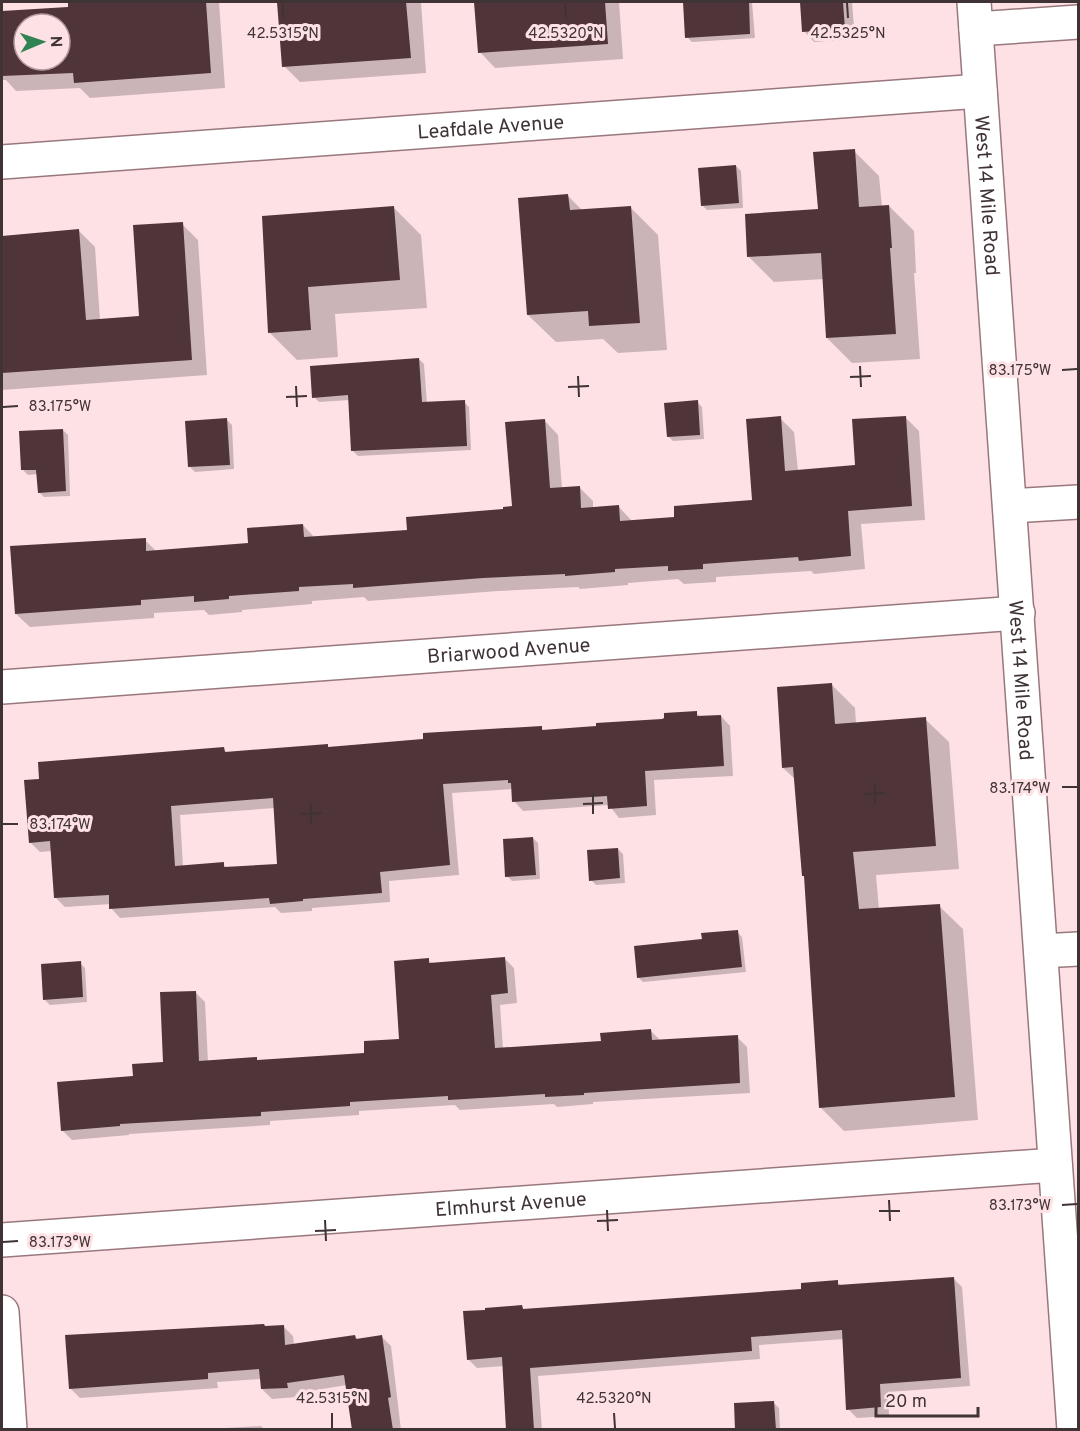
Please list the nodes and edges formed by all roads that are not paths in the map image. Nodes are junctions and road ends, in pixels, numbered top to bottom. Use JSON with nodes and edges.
{"nodes":[{"id":1,"x":975,"y":15,"type":"edge"},
{"id":2,"x":1078,"y":22,"type":"edge"},
{"id":3,"x":980,"y":91,"type":"junction"},
{"id":4,"x":2,"y":162,"type":"edge"},
{"id":5,"x":1078,"y":502,"type":"edge"},
{"id":6,"x":1010,"y":506,"type":"junction"},
{"id":7,"x":1018,"y":613,"type":"junction"},
{"id":8,"x":2,"y":687,"type":"edge"},
{"id":9,"x":1078,"y":949,"type":"edge"},
{"id":10,"x":1041,"y":951,"type":"junction"},
{"id":11,"x":1055,"y":1166,"type":"junction"},
{"id":12,"x":2,"y":1240,"type":"edge"},
{"id":13,"x":2,"y":1312,"type":"edge"},
{"id":14,"x":1075,"y":1412,"type":"edge"},
{"id":15,"x":10,"y":1430,"type":"edge"}],
"edges":[{"from":1,"to":2,"type":"street"},
{"from":1,"to":3,"type":"street","name":"West 14 Mile Road"},
{"from":3,"to":4,"type":"street","name":"Leafdale Avenue"},
{"from":3,"to":6,"type":"street","name":"West 14 Mile Road"},
{"from":5,"to":6,"type":"street"},
{"from":6,"to":7,"type":"street","name":"West 14 Mile Road"},
{"from":7,"to":8,"type":"street","name":"Briarwood Avenue"},
{"from":7,"to":10,"type":"street","name":"West 14 Mile Road"},
{"from":9,"to":10,"type":"street"},
{"from":10,"to":11,"type":"street","name":"West 14 Mile Road"},
{"from":11,"to":12,"type":"street","name":"Elmhurst Avenue"},
{"from":11,"to":14,"type":"street","name":"West 14 Mile Road"},
{"from":13,"to":15,"type":"street"}]}
